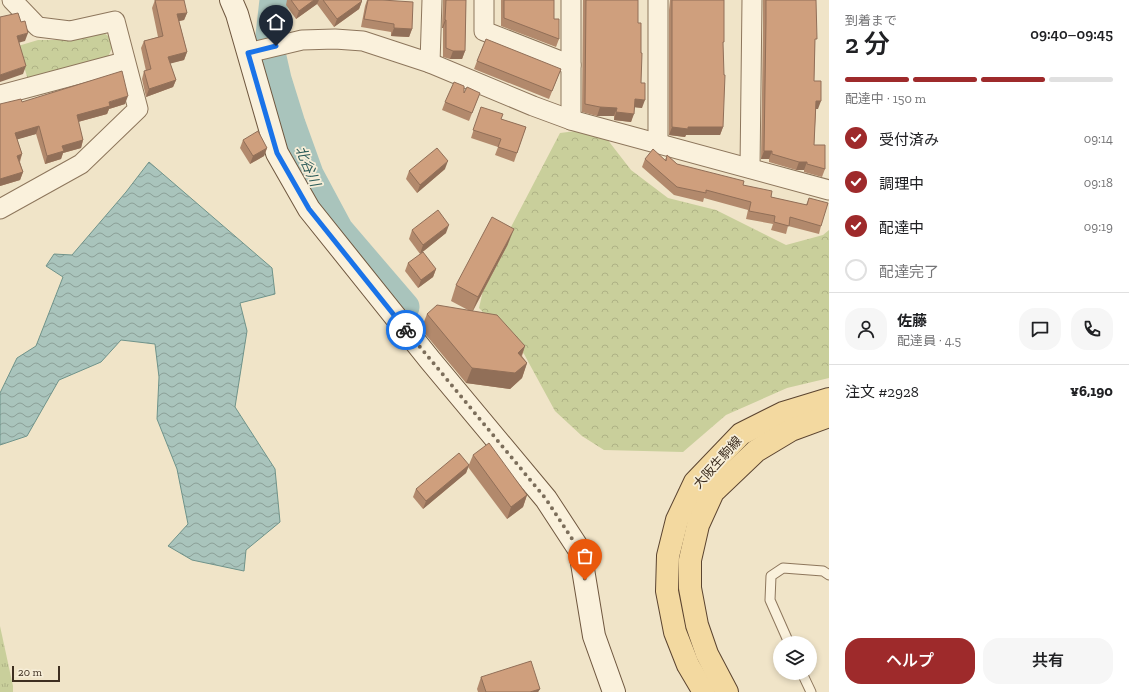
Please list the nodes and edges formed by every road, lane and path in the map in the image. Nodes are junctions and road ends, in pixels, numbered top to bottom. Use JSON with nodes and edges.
{"nodes":[{"id":1,"x":12,"y":0,"type":"edge"},
{"id":2,"x":231,"y":0,"type":"edge"},
{"id":3,"x":432,"y":0,"type":"edge"},
{"id":4,"x":484,"y":0,"type":"edge"},
{"id":5,"x":571,"y":0,"type":"edge"},
{"id":6,"x":658,"y":0,"type":"edge"},
{"id":7,"x":752,"y":0,"type":"edge"},
{"id":8,"x":249,"y":53,"type":"junction"},
{"id":9,"x":124,"y":62,"type":"junction"},
{"id":10,"x":430,"y":63,"type":"junction"},
{"id":11,"x":571,"y":65,"type":"junction"},
{"id":12,"x":0,"y":95,"type":"edge"},
{"id":13,"x":571,"y":120,"type":"junction"},
{"id":14,"x":658,"y":143,"type":"junction"},
{"id":15,"x":750,"y":168,"type":"junction"},
{"id":16,"x":829,"y":190,"type":"edge"},
{"id":17,"x":0,"y":209,"type":"edge"},
{"id":18,"x":829,"y":399,"type":"edge"},
{"id":19,"x":829,"y":416,"type":"edge"},
{"id":20,"x":829,"y":575,"type":"edge"},
{"id":21,"x":786,"y":636,"type":"edge"},
{"id":22,"x":805,"y":680,"type":"edge"},
{"id":23,"x":614,"y":692,"type":"edge"},
{"id":24,"x":704,"y":692,"type":"edge"},
{"id":25,"x":727,"y":692,"type":"edge"},
{"id":26,"x":810,"y":692,"type":"edge"}],
"edges":[{"from":1,"to":9,"type":"street"},
{"from":2,"to":8,"type":"main road"},
{"from":3,"to":10,"type":"street"},
{"from":4,"to":11,"type":"street"},
{"from":5,"to":11,"type":"street"},
{"from":6,"to":14,"type":"street"},
{"from":7,"to":15,"type":"street"},
{"from":8,"to":10,"type":"street"},
{"from":8,"to":23,"type":"main road"},
{"from":9,"to":12,"type":"street"},
{"from":9,"to":17,"type":"street"},
{"from":10,"to":13,"type":"street"},
{"from":11,"to":13,"type":"street"},
{"from":13,"to":14,"type":"street"},
{"from":14,"to":15,"type":"street"},
{"from":15,"to":16,"type":"street"},
{"from":18,"to":24,"type":"main road","name":"大阪生駒線"},
{"from":19,"to":25,"type":"main road","name":"大阪生駒線"},
{"from":20,"to":21,"type":"lane"},
{"from":22,"to":26,"type":"lane"}]}
